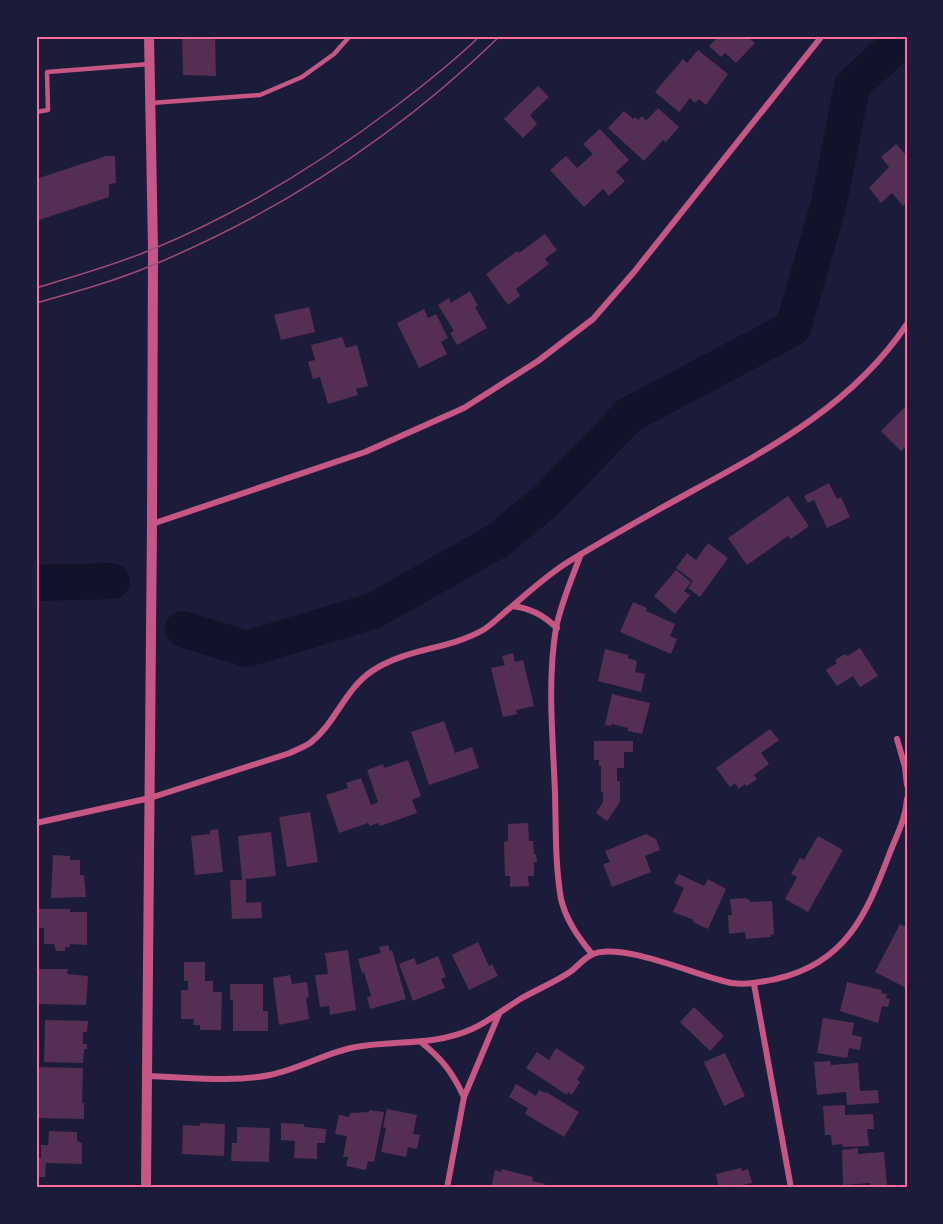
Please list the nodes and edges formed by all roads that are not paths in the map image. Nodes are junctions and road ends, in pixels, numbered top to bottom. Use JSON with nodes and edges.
{"nodes":[{"id":1,"x":149,"y":36,"type":"edge"},
{"id":2,"x":350,"y":36,"type":"edge"},
{"id":3,"x":822,"y":36,"type":"edge"},
{"id":4,"x":150,"y":64,"type":"junction"},
{"id":5,"x":152,"y":103,"type":"junction"},
{"id":6,"x":36,"y":112,"type":"edge"},
{"id":7,"x":907,"y":324,"type":"edge"},
{"id":8,"x":152,"y":524,"type":"junction"},
{"id":9,"x":581,"y":554,"type":"junction"},
{"id":10,"x":513,"y":606,"type":"junction"},
{"id":11,"x":556,"y":628,"type":"junction"},
{"id":12,"x":897,"y":739,"type":"dead end"},
{"id":13,"x":907,"y":785,"type":"edge"},
{"id":14,"x":150,"y":798,"type":"junction"},
{"id":15,"x":907,"y":799,"type":"edge"},
{"id":16,"x":905,"y":823,"type":"edge"},
{"id":17,"x":36,"y":824,"type":"edge"},
{"id":18,"x":592,"y":954,"type":"junction"},
{"id":19,"x":754,"y":984,"type":"junction"},
{"id":20,"x":500,"y":1013,"type":"junction"},
{"id":21,"x":422,"y":1043,"type":"junction"},
{"id":22,"x":147,"y":1076,"type":"junction"},
{"id":23,"x":464,"y":1096,"type":"junction"},
{"id":24,"x":146,"y":1188,"type":"edge"},
{"id":25,"x":447,"y":1188,"type":"edge"},
{"id":26,"x":791,"y":1188,"type":"edge"}],
"edges":[{"from":1,"to":4,"type":"street"},
{"from":2,"to":5,"type":"lane"},
{"from":3,"to":8,"type":"street"},
{"from":4,"to":5,"type":"street"},
{"from":4,"to":6,"type":"lane"},
{"from":5,"to":8,"type":"street"},
{"from":7,"to":9,"type":"street"},
{"from":8,"to":14,"type":"street"},
{"from":9,"to":10,"type":"street"},
{"from":9,"to":11,"type":"street"},
{"from":10,"to":11,"type":"street"},
{"from":10,"to":14,"type":"street"},
{"from":11,"to":18,"type":"street"},
{"from":12,"to":13,"type":"street"},
{"from":14,"to":17,"type":"street"},
{"from":14,"to":22,"type":"street"},
{"from":15,"to":16,"type":"street"},
{"from":16,"to":19,"type":"street"},
{"from":18,"to":19,"type":"street"},
{"from":18,"to":20,"type":"street"},
{"from":19,"to":26,"type":"street"},
{"from":20,"to":21,"type":"street"},
{"from":20,"to":23,"type":"street"},
{"from":21,"to":22,"type":"street"},
{"from":21,"to":23,"type":"street"},
{"from":22,"to":24,"type":"street"},
{"from":23,"to":25,"type":"street"}]}
